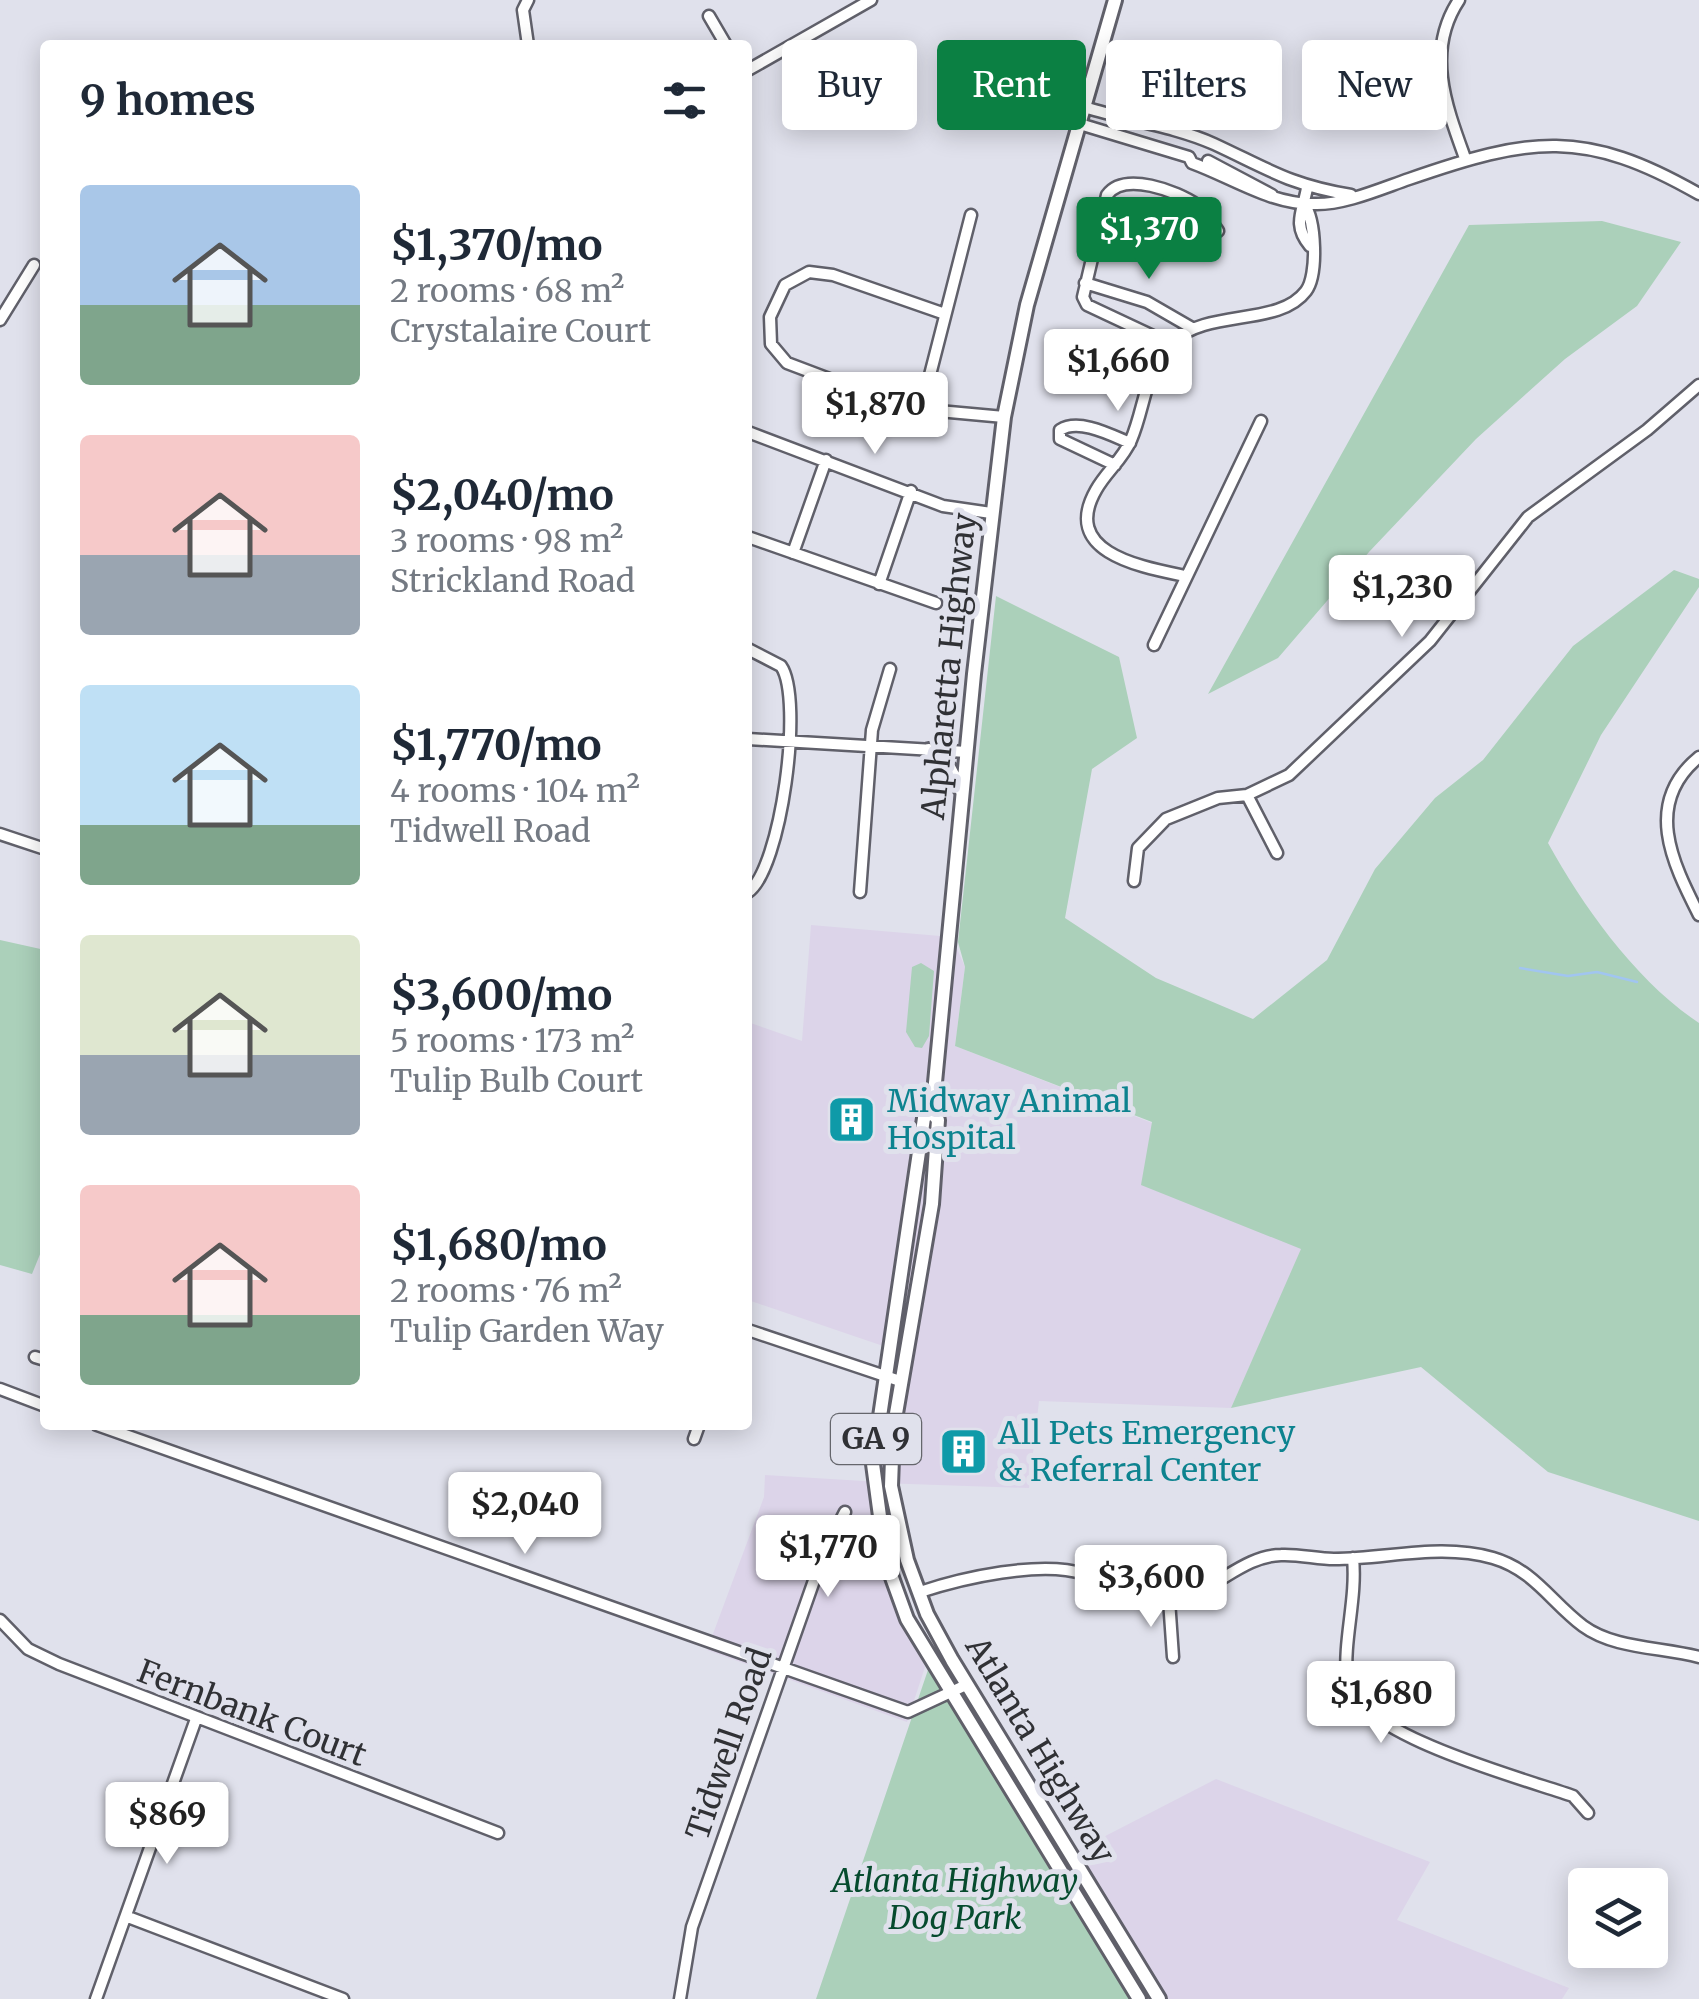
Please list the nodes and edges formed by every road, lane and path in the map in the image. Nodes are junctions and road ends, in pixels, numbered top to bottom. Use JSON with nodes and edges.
{"nodes":[{"id":1,"x":528,"y":0,"type":"edge"},
{"id":2,"x":870,"y":0,"type":"edge"},
{"id":3,"x":1115,"y":0,"type":"edge"},
{"id":4,"x":1459,"y":0,"type":"edge"},
{"id":5,"x":709,"y":16,"type":"dead end"},
{"id":6,"x":527,"y":40,"type":"edge"},
{"id":7,"x":723,"y":40,"type":"edge"},
{"id":8,"x":752,"y":68,"type":"edge"},
{"id":9,"x":1087,"y":108,"type":"junction"},
{"id":10,"x":1086,"y":112,"type":"edge"},
{"id":11,"x":1086,"y":126,"type":"edge"},
{"id":12,"x":1081,"y":130,"type":"edge"},
{"id":13,"x":1189,"y":157,"type":"junction"},
{"id":14,"x":1235,"y":157,"type":"junction"},
{"id":15,"x":1466,"y":158,"type":"junction"},
{"id":16,"x":1228,"y":174,"type":"junction"},
{"id":17,"x":1307,"y":188,"type":"junction"},
{"id":18,"x":1699,"y":194,"type":"edge"},
{"id":19,"x":1352,"y":195,"type":"junction"},
{"id":20,"x":1304,"y":204,"type":"junction"},
{"id":21,"x":971,"y":215,"type":"dead end"},
{"id":22,"x":1218,"y":231,"type":"dead end"},
{"id":23,"x":34,"y":265,"type":"dead end"},
{"id":24,"x":1085,"y":283,"type":"junction"},
{"id":25,"x":945,"y":314,"type":"junction"},
{"id":26,"x":0,"y":320,"type":"edge"},
{"id":27,"x":1192,"y":328,"type":"junction"},
{"id":28,"x":1170,"y":344,"type":"junction"},
{"id":29,"x":1699,"y":385,"type":"edge"},
{"id":30,"x":921,"y":410,"type":"junction"},
{"id":31,"x":1004,"y":417,"type":"junction"},
{"id":32,"x":1261,"y":420,"type":"dead end"},
{"id":33,"x":752,"y":433,"type":"edge"},
{"id":34,"x":1130,"y":444,"type":"junction"},
{"id":35,"x":826,"y":460,"type":"junction"},
{"id":36,"x":1115,"y":465,"type":"junction"},
{"id":37,"x":911,"y":491,"type":"junction"},
{"id":38,"x":991,"y":513,"type":"junction"},
{"id":39,"x":752,"y":538,"type":"edge"},
{"id":40,"x":793,"y":553,"type":"junction"},
{"id":41,"x":1186,"y":576,"type":"junction"},
{"id":42,"x":879,"y":584,"type":"junction"},
{"id":43,"x":936,"y":602,"type":"dead end"},
{"id":44,"x":1154,"y":645,"type":"dead end"},
{"id":45,"x":752,"y":651,"type":"edge"},
{"id":46,"x":890,"y":669,"type":"dead end"},
{"id":47,"x":788,"y":738,"type":"junction"},
{"id":48,"x":752,"y":740,"type":"edge"},
{"id":49,"x":870,"y":746,"type":"junction"},
{"id":50,"x":929,"y":750,"type":"junction"},
{"id":51,"x":968,"y":752,"type":"junction"},
{"id":52,"x":1699,"y":757,"type":"edge"},
{"id":53,"x":963,"y":795,"type":"junction"},
{"id":54,"x":1247,"y":796,"type":"junction"},
{"id":55,"x":0,"y":834,"type":"edge"},
{"id":56,"x":40,"y":848,"type":"edge"},
{"id":57,"x":1278,"y":854,"type":"dead end"},
{"id":58,"x":1134,"y":882,"type":"dead end"},
{"id":59,"x":752,"y":888,"type":"edge"},
{"id":60,"x":860,"y":892,"type":"dead end"},
{"id":61,"x":1699,"y":915,"type":"edge"},
{"id":62,"x":932,"y":1111,"type":"junction"},
{"id":63,"x":752,"y":1331,"type":"edge"},
{"id":64,"x":883,"y":1375,"type":"junction"},
{"id":65,"x":900,"y":1381,"type":"junction"},
{"id":66,"x":0,"y":1389,"type":"edge"},
{"id":67,"x":40,"y":1404,"type":"edge"},
{"id":68,"x":110,"y":1430,"type":"edge"},
{"id":69,"x":697,"y":1430,"type":"edge"},
{"id":70,"x":694,"y":1439,"type":"dead end"},
{"id":71,"x":845,"y":1512,"type":"dead end"},
{"id":72,"x":1354,"y":1558,"type":"junction"},
{"id":73,"x":920,"y":1592,"type":"junction"},
{"id":74,"x":1169,"y":1600,"type":"junction"},
{"id":75,"x":0,"y":1620,"type":"edge"},
{"id":76,"x":1173,"y":1657,"type":"dead end"},
{"id":77,"x":1699,"y":1657,"type":"edge"},
{"id":78,"x":780,"y":1670,"type":"junction"},
{"id":79,"x":966,"y":1685,"type":"junction"},
{"id":80,"x":952,"y":1695,"type":"junction"},
{"id":81,"x":196,"y":1719,"type":"junction"},
{"id":82,"x":1588,"y":1813,"type":"dead end"},
{"id":83,"x":498,"y":1833,"type":"dead end"},
{"id":84,"x":128,"y":1917,"type":"junction"},
{"id":85,"x":96,"y":1999,"type":"edge"},
{"id":86,"x":343,"y":1999,"type":"edge"},
{"id":87,"x":680,"y":1999,"type":"edge"},
{"id":88,"x":1139,"y":1999,"type":"edge"},
{"id":89,"x":1159,"y":1999,"type":"edge"}],
"edges":[{"from":1,"to":6,"type":"street"},
{"from":2,"to":8,"type":"street"},
{"from":3,"to":9,"type":"main road","name":"Alpharetta Highway","number":"GA 9"},
{"from":4,"to":15,"type":"street"},
{"from":5,"to":7,"type":"street"},
{"from":9,"to":10,"type":"main road","name":"Alpharetta Highway","number":"GA 9"},
{"from":9,"to":14,"type":"street"},
{"from":11,"to":13,"type":"street"},
{"from":12,"to":31,"type":"main road","name":"Alpharetta Highway","number":"GA 9"},
{"from":13,"to":16,"type":"street"},
{"from":13,"to":16,"type":"street"},
{"from":14,"to":16,"type":"street"},
{"from":14,"to":17,"type":"street"},
{"from":15,"to":18,"type":"street"},
{"from":15,"to":19,"type":"street"},
{"from":16,"to":20,"type":"street"},
{"from":17,"to":19,"type":"street"},
{"from":17,"to":20,"type":"street"},
{"from":19,"to":20,"type":"street"},
{"from":20,"to":27,"type":"street"},
{"from":21,"to":25,"type":"street"},
{"from":22,"to":24,"type":"street"},
{"from":23,"to":26,"type":"street"},
{"from":24,"to":27,"type":"street"},
{"from":24,"to":28,"type":"street"},
{"from":25,"to":30,"type":"street"},
{"from":25,"to":30,"type":"street"},
{"from":27,"to":28,"type":"street"},
{"from":28,"to":34,"type":"street"},
{"from":29,"to":54,"type":"street"},
{"from":30,"to":31,"type":"street"},
{"from":31,"to":38,"type":"main road","name":"Alpharetta Highway","number":"GA 9"},
{"from":32,"to":41,"type":"street"},
{"from":33,"to":35,"type":"street"},
{"from":34,"to":36,"type":"street"},
{"from":34,"to":36,"type":"street"},
{"from":35,"to":37,"type":"street"},
{"from":35,"to":40,"type":"street"},
{"from":36,"to":41,"type":"street"},
{"from":37,"to":38,"type":"street"},
{"from":37,"to":42,"type":"street"},
{"from":38,"to":51,"type":"main road","name":"Alpharetta Highway","number":"GA 9"},
{"from":39,"to":40,"type":"street"},
{"from":40,"to":42,"type":"street"},
{"from":41,"to":44,"type":"street"},
{"from":42,"to":43,"type":"street"},
{"from":45,"to":47,"type":"street"},
{"from":46,"to":49,"type":"street"},
{"from":47,"to":48,"type":"street"},
{"from":47,"to":49,"type":"street"},
{"from":47,"to":59,"type":"street"},
{"from":49,"to":50,"type":"street"},
{"from":49,"to":60,"type":"street"},
{"from":50,"to":51,"type":"street"},
{"from":50,"to":53,"type":"main road"},
{"from":51,"to":53,"type":"main road","name":"Alpharetta Highway","number":"GA 9"},
{"from":52,"to":61,"type":"street"},
{"from":53,"to":62,"type":"main road","name":"Alpharetta Highway","number":"GA 9"},
{"from":54,"to":57,"type":"street"},
{"from":54,"to":58,"type":"street"},
{"from":55,"to":56,"type":"street"},
{"from":62,"to":64,"type":"main road","name":"Atlanta Highway","number":"GA 9"},
{"from":62,"to":65,"type":"main road","name":"Atlanta Highway","number":"GA 9"},
{"from":63,"to":64,"type":"street"},
{"from":64,"to":65,"type":"street"},
{"from":64,"to":80,"type":"main road","name":"Atlanta Highway","number":"GA 9"},
{"from":65,"to":73,"type":"main road","name":"Atlanta Highway","number":"GA 9"},
{"from":66,"to":67,"type":"street"},
{"from":68,"to":78,"type":"street"},
{"from":69,"to":70,"type":"street"},
{"from":71,"to":78,"type":"street","name":"Tidwell Road"},
{"from":72,"to":74,"type":"street"},
{"from":72,"to":77,"type":"street"},
{"from":72,"to":82,"type":"street"},
{"from":73,"to":74,"type":"street"},
{"from":73,"to":79,"type":"main road","name":"Atlanta Highway","number":"GA 9"},
{"from":74,"to":76,"type":"street"},
{"from":75,"to":81,"type":"street","name":"Fernbank Court"},
{"from":78,"to":80,"type":"street"},
{"from":78,"to":87,"type":"street","name":"Tidwell Road"},
{"from":79,"to":80,"type":"street"},
{"from":79,"to":89,"type":"main road","name":"Atlanta Highway","number":"GA 9"},
{"from":80,"to":88,"type":"main road","name":"Atlanta Highway","number":"GA 9"},
{"from":81,"to":83,"type":"street","name":"Fernbank Court"},
{"from":81,"to":84,"type":"street"},
{"from":84,"to":85,"type":"street"},
{"from":84,"to":86,"type":"street"}]}
